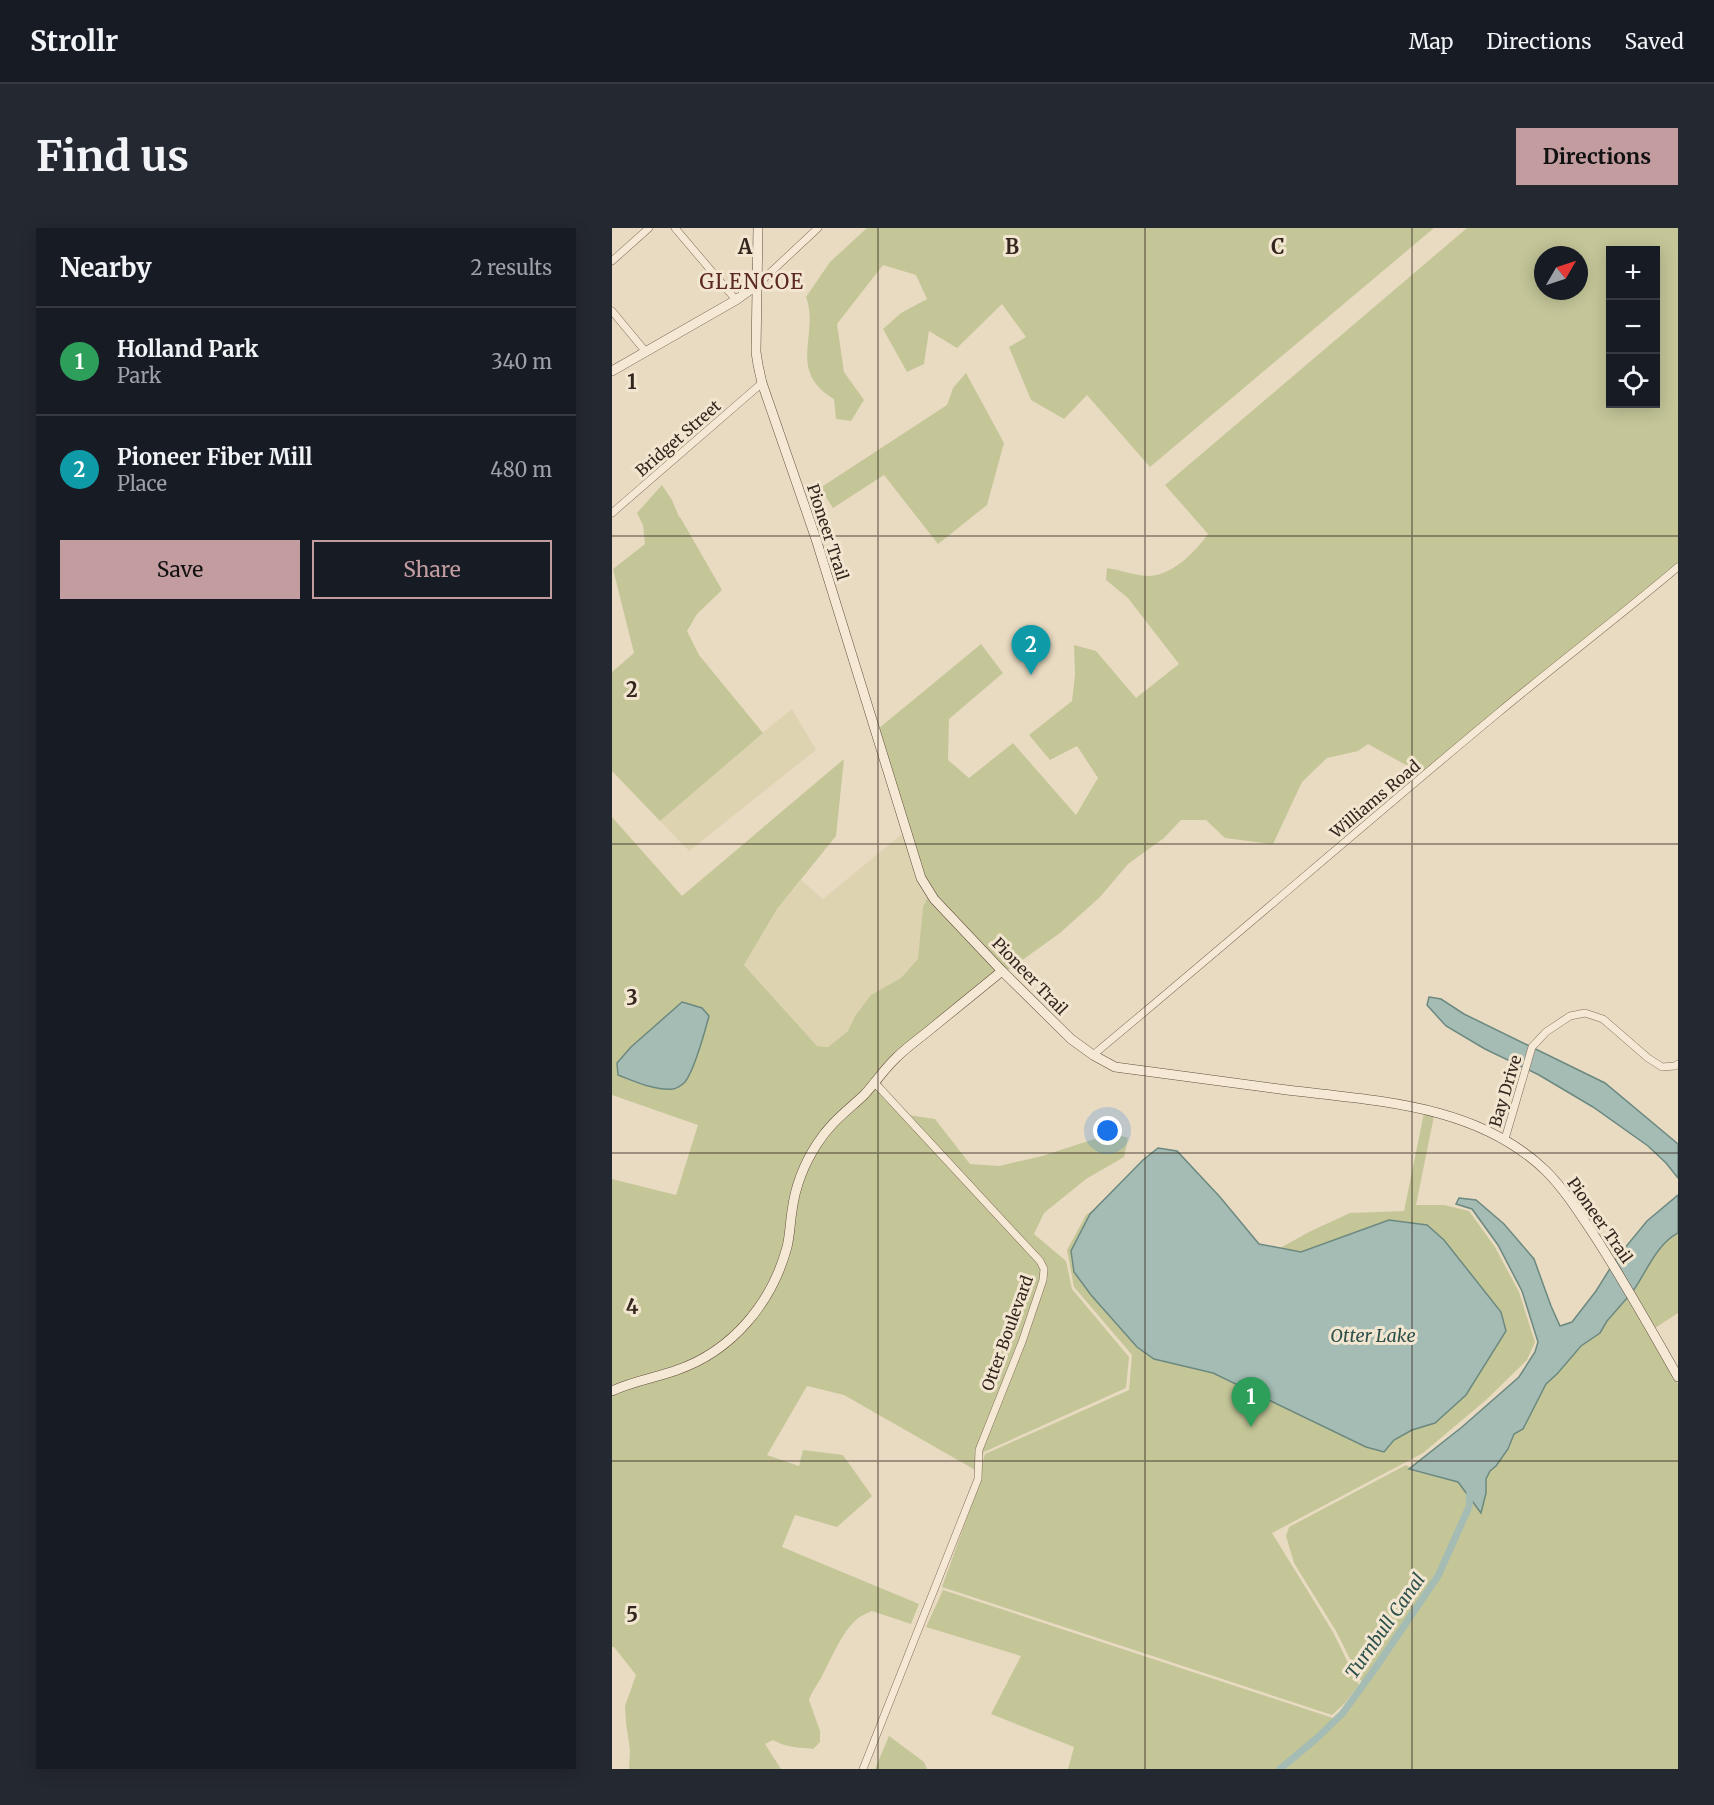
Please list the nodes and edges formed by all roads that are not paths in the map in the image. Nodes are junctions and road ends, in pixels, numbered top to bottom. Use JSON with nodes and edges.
{"nodes":[{"id":1,"x":649,"y":228,"type":"edge"},
{"id":2,"x":675,"y":228,"type":"edge"},
{"id":3,"x":758,"y":228,"type":"edge"},
{"id":4,"x":818,"y":228,"type":"edge"},
{"id":5,"x":612,"y":261,"type":"edge"},
{"id":6,"x":757,"y":285,"type":"junction"},
{"id":7,"x":736,"y":300,"type":"junction"},
{"id":8,"x":612,"y":311,"type":"edge"},
{"id":9,"x":646,"y":352,"type":"junction"},
{"id":10,"x":612,"y":371,"type":"edge"},
{"id":11,"x":762,"y":383,"type":"junction"},
{"id":12,"x":612,"y":513,"type":"edge"},
{"id":13,"x":1678,"y":567,"type":"edge"},
{"id":14,"x":1002,"y":971,"type":"junction"},
{"id":15,"x":1093,"y":1056,"type":"junction"},
{"id":16,"x":1678,"y":1064,"type":"edge"},
{"id":17,"x":874,"y":1082,"type":"junction"},
{"id":18,"x":1505,"y":1139,"type":"junction"},
{"id":19,"x":1678,"y":1377,"type":"edge"},
{"id":20,"x":612,"y":1391,"type":"edge"},
{"id":21,"x":863,"y":1769,"type":"edge"}],
"edges":[{"from":1,"to":5,"type":"street"},
{"from":2,"to":7,"type":"street"},
{"from":3,"to":6,"type":"street","name":"Pioneer Trail"},
{"from":4,"to":6,"type":"street"},
{"from":6,"to":7,"type":"street"},
{"from":6,"to":11,"type":"street","name":"Pioneer Trail"},
{"from":7,"to":9,"type":"street"},
{"from":8,"to":9,"type":"street"},
{"from":9,"to":10,"type":"street"},
{"from":11,"to":12,"type":"street","name":"Bridget Street"},
{"from":11,"to":14,"type":"street","name":"Pioneer Trail"},
{"from":13,"to":15,"type":"street","name":"Williams Road"},
{"from":14,"to":15,"type":"street","name":"Pioneer Trail"},
{"from":14,"to":17,"type":"street"},
{"from":15,"to":18,"type":"street","name":"Pioneer Trail"},
{"from":16,"to":18,"type":"street","name":"Bay Drive"},
{"from":17,"to":20,"type":"street"},
{"from":17,"to":21,"type":"street","name":"Otter Boulevard"},
{"from":18,"to":19,"type":"street","name":"Pioneer Trail"}]}
